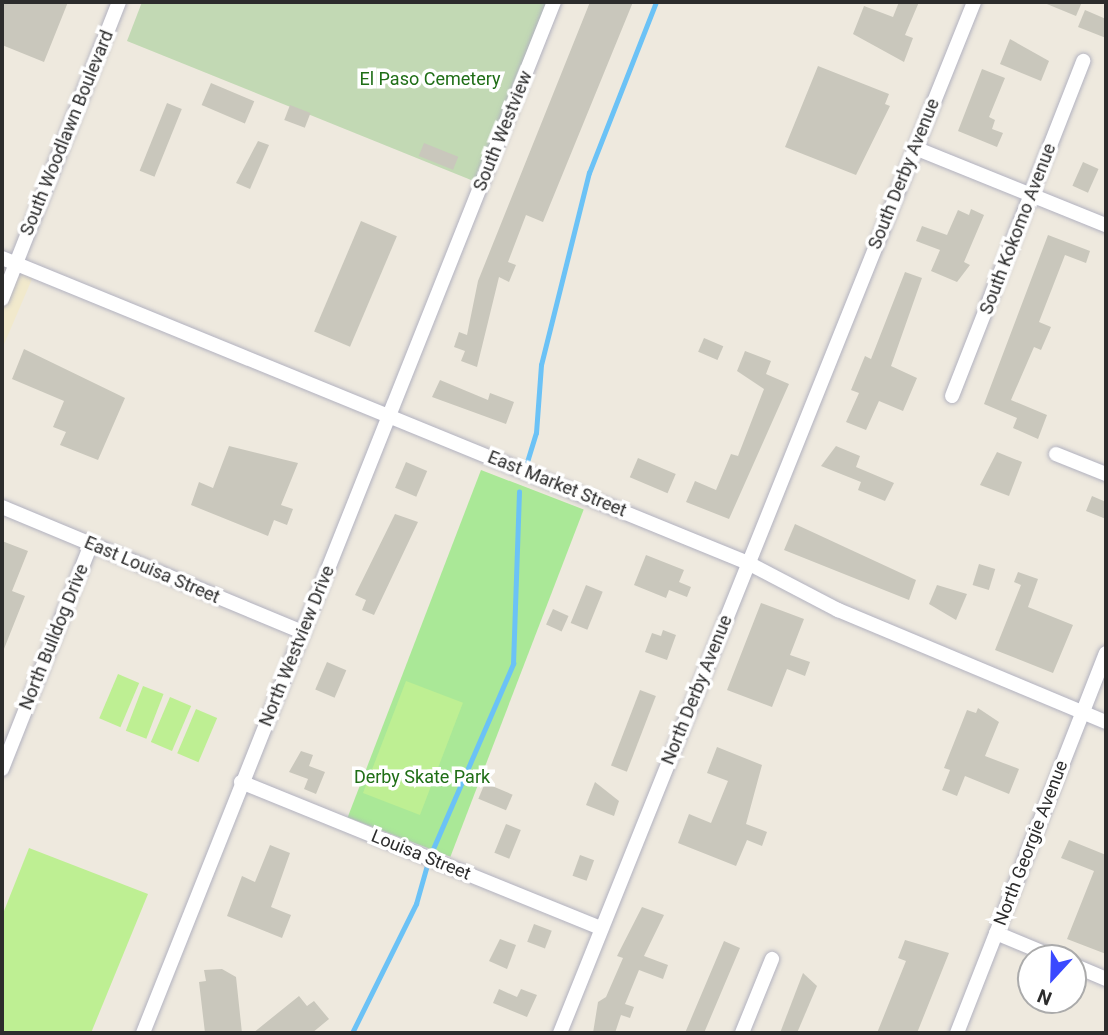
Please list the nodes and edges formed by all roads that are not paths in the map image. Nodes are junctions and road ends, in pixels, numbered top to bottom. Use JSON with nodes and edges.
{"nodes":[{"id":1,"x":119,"y":2,"type":"edge"},
{"id":2,"x":554,"y":2,"type":"edge"},
{"id":3,"x":974,"y":2,"type":"edge"},
{"id":4,"x":1083,"y":61,"type":"dead end"},
{"id":5,"x":915,"y":148,"type":"junction"},
{"id":6,"x":1031,"y":195,"type":"junction"},
{"id":7,"x":1106,"y":225,"type":"edge"},
{"id":8,"x":453,"y":260,"type":"joint"},
{"id":9,"x":9,"y":261,"type":"edge"},
{"id":10,"x":2,"y":299,"type":"edge"},
{"id":11,"x":836,"y":348,"type":"joint"},
{"id":12,"x":952,"y":396,"type":"dead end"},
{"id":13,"x":390,"y":416,"type":"junction"},
{"id":14,"x":1056,"y":454,"type":"dead end"},
{"id":15,"x":1106,"y":474,"type":"edge"},
{"id":16,"x":2,"y":507,"type":"edge"},
{"id":17,"x":91,"y":544,"type":"junction"},
{"id":18,"x":748,"y":563,"type":"junction"},
{"id":19,"x":303,"y":632,"type":"junction"},
{"id":20,"x":1106,"y":653,"type":"edge"},
{"id":21,"x":1083,"y":712,"type":"junction"},
{"id":22,"x":1106,"y":722,"type":"edge"},
{"id":23,"x":2,"y":769,"type":"edge"},
{"id":24,"x":241,"y":782,"type":"junction"},
{"id":25,"x":601,"y":928,"type":"junction"},
{"id":26,"x":996,"y":933,"type":"junction"},
{"id":27,"x":1022,"y":944,"type":"edge"},
{"id":28,"x":772,"y":958,"type":"dead end"},
{"id":29,"x":1087,"y":971,"type":"edge"},
{"id":30,"x":1106,"y":979,"type":"edge"},
{"id":31,"x":143,"y":1033,"type":"edge"},
{"id":32,"x":560,"y":1033,"type":"edge"},
{"id":33,"x":742,"y":1033,"type":"edge"},
{"id":34,"x":957,"y":1033,"type":"edge"}],
"edges":[{"from":1,"to":9,"type":"street","name":"South Woodlawn Boulevard"},
{"from":2,"to":8,"type":"street","name":"South Westview"},
{"from":3,"to":5,"type":"street","name":"South Derby Avenue"},
{"from":4,"to":6,"type":"street","name":"South Kokomo Avenue"},
{"from":5,"to":6,"type":"street"},
{"from":5,"to":11,"type":"street","name":"South Derby Avenue"},
{"from":6,"to":7,"type":"street"},
{"from":6,"to":12,"type":"street","name":"South Kokomo Avenue"},
{"from":8,"to":13,"type":"street","name":"North Westview Drive"},
{"from":9,"to":10,"type":"street","name":"South Woodlawn Boulevard"},
{"from":9,"to":13,"type":"street","name":"East Market Street"},
{"from":11,"to":18,"type":"street","name":"North Derby Avenue"},
{"from":13,"to":18,"type":"street","name":"East Market Street"},
{"from":13,"to":19,"type":"street","name":"North Westview Drive"},
{"from":14,"to":15,"type":"street"},
{"from":16,"to":17,"type":"street","name":"East Louisa Street"},
{"from":17,"to":19,"type":"street","name":"East Louisa Street"},
{"from":17,"to":23,"type":"street","name":"North Bulldog Drive"},
{"from":18,"to":21,"type":"street","name":"East Market Street"},
{"from":18,"to":25,"type":"street","name":"North Derby Avenue"},
{"from":19,"to":24,"type":"street","name":"North Westview Drive"},
{"from":20,"to":21,"type":"street","name":"North Georgie Avenue"},
{"from":21,"to":22,"type":"street","name":"East Market Street"},
{"from":21,"to":26,"type":"street","name":"North Georgie Avenue"},
{"from":24,"to":25,"type":"street","name":"Louisa Street"},
{"from":24,"to":31,"type":"street","name":"North Westview Drive"},
{"from":25,"to":32,"type":"street","name":"North Derby Avenue"},
{"from":26,"to":27,"type":"street"},
{"from":26,"to":34,"type":"street","name":"North Georgie Avenue"},
{"from":28,"to":33,"type":"street"},
{"from":29,"to":30,"type":"street"}]}
